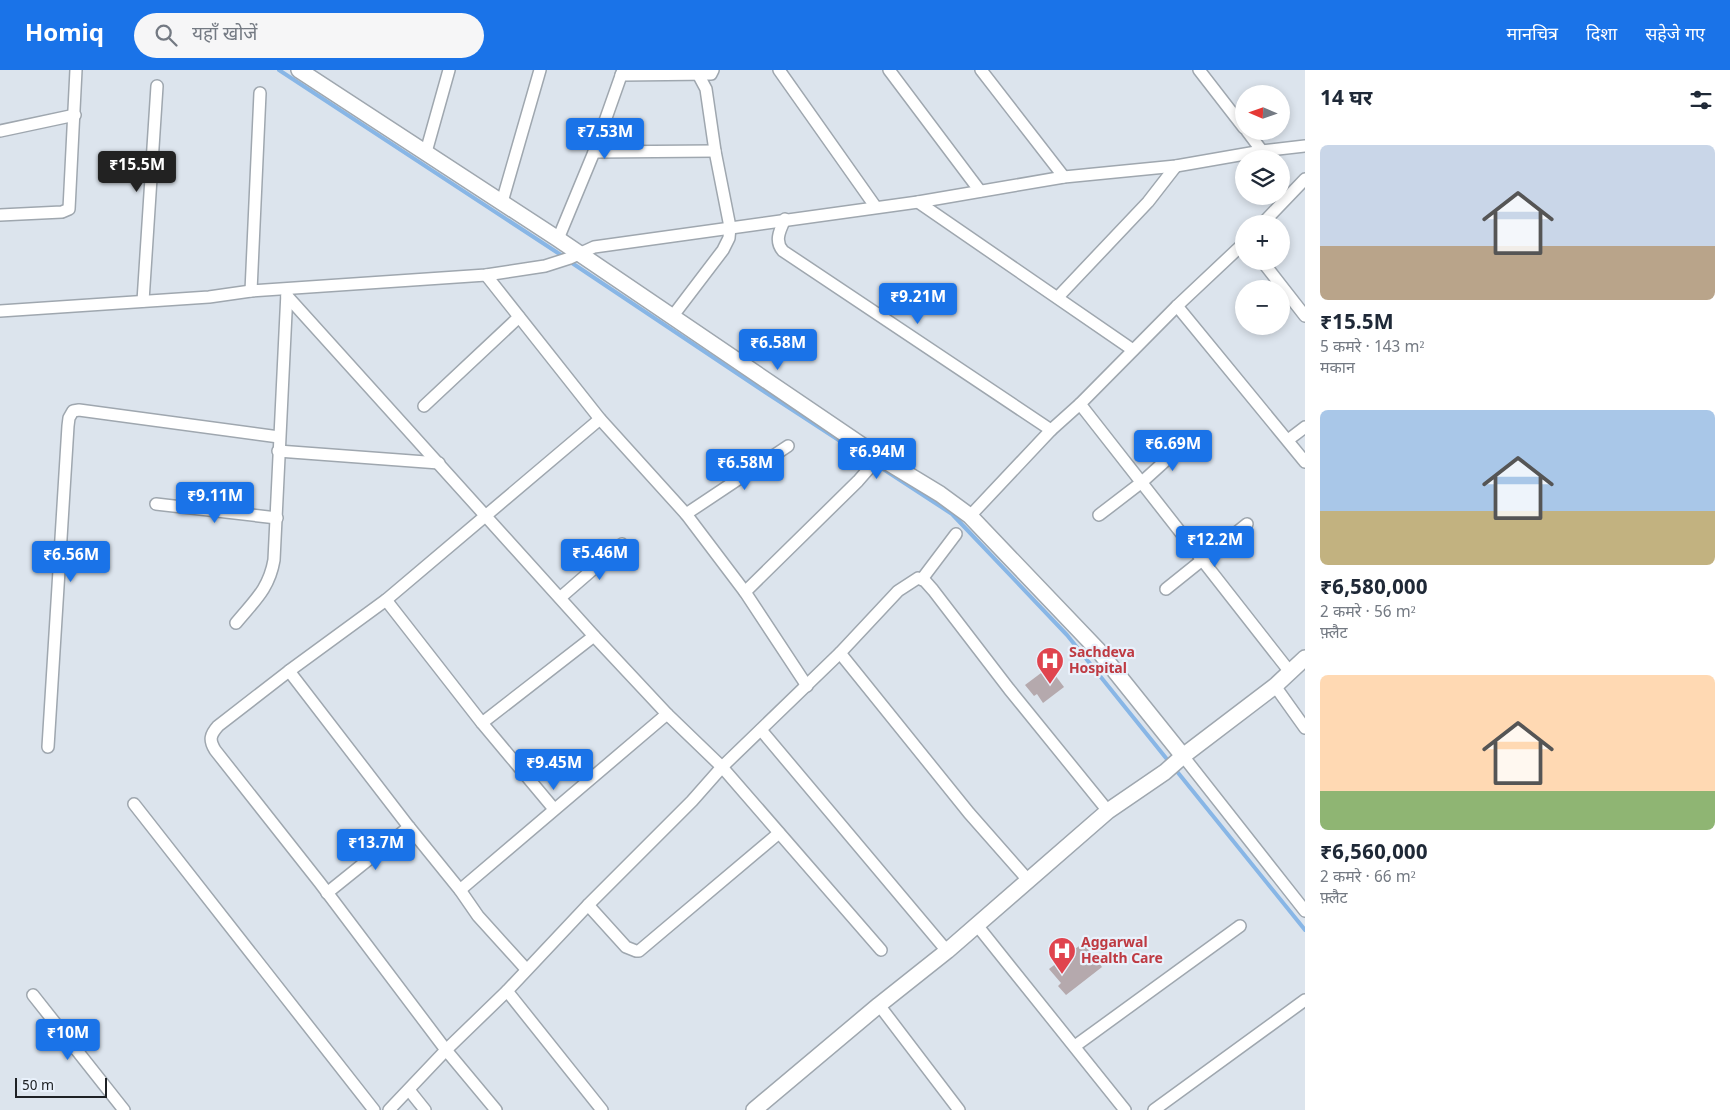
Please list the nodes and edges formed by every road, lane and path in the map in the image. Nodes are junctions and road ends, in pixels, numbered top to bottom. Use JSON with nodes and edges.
{"nodes":[{"id":1,"x":76,"y":70,"type":"edge"},
{"id":2,"x":299,"y":70,"type":"edge"},
{"id":3,"x":449,"y":70,"type":"edge"},
{"id":4,"x":540,"y":70,"type":"edge"},
{"id":5,"x":713,"y":70,"type":"edge"},
{"id":6,"x":779,"y":70,"type":"edge"},
{"id":7,"x":889,"y":70,"type":"edge"},
{"id":8,"x":981,"y":70,"type":"edge"},
{"id":9,"x":1199,"y":70,"type":"edge"},
{"id":10,"x":622,"y":73,"type":"edge"},
{"id":11,"x":698,"y":74,"type":"junction"},
{"id":12,"x":156,"y":86,"type":"dead end"},
{"id":13,"x":260,"y":93,"type":"dead end"},
{"id":14,"x":75,"y":115,"type":"junction"},
{"id":15,"x":1235,"y":116,"type":"edge"},
{"id":16,"x":0,"y":131,"type":"edge"},
{"id":17,"x":1253,"y":140,"type":"edge"},
{"id":18,"x":1305,"y":146,"type":"edge"},
{"id":19,"x":716,"y":150,"type":"junction"},
{"id":20,"x":1261,"y":150,"type":"edge"},
{"id":21,"x":1271,"y":150,"type":"edge"},
{"id":22,"x":426,"y":152,"type":"junction"},
{"id":23,"x":594,"y":152,"type":"junction"},
{"id":24,"x":1235,"y":156,"type":"edge"},
{"id":25,"x":1176,"y":166,"type":"junction"},
{"id":26,"x":1064,"y":177,"type":"junction"},
{"id":27,"x":1302,"y":185,"type":"edge"},
{"id":28,"x":980,"y":190,"type":"junction"},
{"id":29,"x":502,"y":202,"type":"junction"},
{"id":30,"x":918,"y":202,"type":"junction"},
{"id":31,"x":875,"y":206,"type":"junction"},
{"id":32,"x":0,"y":215,"type":"edge"},
{"id":33,"x":1271,"y":215,"type":"edge"},
{"id":34,"x":785,"y":219,"type":"junction"},
{"id":35,"x":730,"y":227,"type":"junction"},
{"id":36,"x":558,"y":239,"type":"junction"},
{"id":37,"x":1235,"y":252,"type":"edge"},
{"id":38,"x":574,"y":256,"type":"junction"},
{"id":39,"x":1269,"y":270,"type":"edge"},
{"id":40,"x":486,"y":275,"type":"junction"},
{"id":41,"x":251,"y":292,"type":"junction"},
{"id":42,"x":287,"y":293,"type":"junction"},
{"id":43,"x":1058,"y":297,"type":"junction"},
{"id":44,"x":143,"y":301,"type":"junction"},
{"id":45,"x":1177,"y":306,"type":"junction"},
{"id":46,"x":0,"y":311,"type":"edge"},
{"id":47,"x":1304,"y":312,"type":"edge"},
{"id":48,"x":519,"y":317,"type":"junction"},
{"id":49,"x":672,"y":317,"type":"junction"},
{"id":50,"x":1133,"y":350,"type":"junction"},
{"id":51,"x":1080,"y":404,"type":"junction"},
{"id":52,"x":424,"y":406,"type":"dead end"},
{"id":53,"x":600,"y":419,"type":"junction"},
{"id":54,"x":1305,"y":427,"type":"edge"},
{"id":55,"x":1051,"y":430,"type":"junction"},
{"id":56,"x":279,"y":438,"type":"junction"},
{"id":57,"x":1288,"y":440,"type":"junction"},
{"id":58,"x":1185,"y":443,"type":"dead end"},
{"id":59,"x":788,"y":446,"type":"dead end"},
{"id":60,"x":278,"y":451,"type":"junction"},
{"id":61,"x":877,"y":460,"type":"junction"},
{"id":62,"x":1305,"y":462,"type":"edge"},
{"id":63,"x":439,"y":463,"type":"junction"},
{"id":64,"x":1142,"y":482,"type":"junction"},
{"id":65,"x":156,"y":504,"type":"dead end"},
{"id":66,"x":686,"y":514,"type":"junction"},
{"id":67,"x":1099,"y":515,"type":"dead end"},
{"id":68,"x":487,"y":516,"type":"junction"},
{"id":69,"x":970,"y":516,"type":"junction"},
{"id":70,"x":277,"y":518,"type":"junction"},
{"id":71,"x":1247,"y":524,"type":"dead end"},
{"id":72,"x":956,"y":534,"type":"dead end"},
{"id":73,"x":622,"y":544,"type":"dead end"},
{"id":74,"x":1203,"y":561,"type":"junction"},
{"id":75,"x":922,"y":579,"type":"junction"},
{"id":76,"x":1166,"y":589,"type":"dead end"},
{"id":77,"x":745,"y":592,"type":"junction"},
{"id":78,"x":561,"y":597,"type":"junction"},
{"id":79,"x":386,"y":600,"type":"junction"},
{"id":80,"x":236,"y":623,"type":"dead end"},
{"id":81,"x":594,"y":636,"type":"junction"},
{"id":82,"x":840,"y":653,"type":"junction"},
{"id":83,"x":1305,"y":658,"type":"edge"},
{"id":84,"x":289,"y":671,"type":"junction"},
{"id":85,"x":1290,"y":672,"type":"junction"},
{"id":86,"x":807,"y":686,"type":"junction"},
{"id":87,"x":1275,"y":686,"type":"junction"},
{"id":88,"x":667,"y":714,"type":"junction"},
{"id":89,"x":482,"y":724,"type":"junction"},
{"id":90,"x":1305,"y":728,"type":"edge"},
{"id":91,"x":761,"y":730,"type":"junction"},
{"id":92,"x":48,"y":747,"type":"dead end"},
{"id":93,"x":1179,"y":759,"type":"junction"},
{"id":94,"x":722,"y":767,"type":"junction"},
{"id":95,"x":134,"y":804,"type":"dead end"},
{"id":96,"x":554,"y":808,"type":"junction"},
{"id":97,"x":1108,"y":810,"type":"junction"},
{"id":98,"x":409,"y":827,"type":"junction"},
{"id":99,"x":779,"y":833,"type":"junction"},
{"id":100,"x":1028,"y":880,"type":"junction"},
{"id":101,"x":460,"y":890,"type":"junction"},
{"id":102,"x":327,"y":893,"type":"junction"},
{"id":103,"x":588,"y":905,"type":"junction"},
{"id":104,"x":1305,"y":911,"type":"edge"},
{"id":105,"x":976,"y":924,"type":"junction"},
{"id":106,"x":1240,"y":926,"type":"dead end"},
{"id":107,"x":881,"y":950,"type":"dead end"},
{"id":108,"x":947,"y":951,"type":"junction"},
{"id":109,"x":526,"y":969,"type":"junction"},
{"id":110,"x":507,"y":991,"type":"junction"},
{"id":111,"x":33,"y":995,"type":"dead end"},
{"id":112,"x":1305,"y":1000,"type":"edge"},
{"id":113,"x":879,"y":1005,"type":"junction"},
{"id":114,"x":1075,"y":1046,"type":"junction"},
{"id":115,"x":446,"y":1050,"type":"junction"},
{"id":116,"x":409,"y":1090,"type":"junction"},
{"id":117,"x":760,"y":1108,"type":"edge"},
{"id":118,"x":124,"y":1110,"type":"edge"},
{"id":119,"x":374,"y":1110,"type":"edge"},
{"id":120,"x":389,"y":1110,"type":"edge"},
{"id":121,"x":425,"y":1110,"type":"edge"},
{"id":122,"x":496,"y":1110,"type":"edge"},
{"id":123,"x":602,"y":1110,"type":"edge"},
{"id":124,"x":959,"y":1110,"type":"edge"},
{"id":125,"x":1126,"y":1110,"type":"edge"},
{"id":126,"x":1154,"y":1110,"type":"edge"}],
"edges":[{"from":1,"to":14,"type":"street"},
{"from":2,"to":22,"type":"street"},
{"from":3,"to":22,"type":"street"},
{"from":4,"to":29,"type":"street"},
{"from":5,"to":11,"type":"street"},
{"from":6,"to":31,"type":"street"},
{"from":7,"to":28,"type":"street"},
{"from":8,"to":26,"type":"street"},
{"from":9,"to":15,"type":"street"},
{"from":10,"to":11,"type":"street"},
{"from":10,"to":23,"type":"street"},
{"from":11,"to":19,"type":"street"},
{"from":12,"to":44,"type":"street"},
{"from":13,"to":41,"type":"street"},
{"from":14,"to":16,"type":"street"},
{"from":14,"to":32,"type":"street"},
{"from":17,"to":20,"type":"street"},
{"from":18,"to":21,"type":"street"},
{"from":19,"to":23,"type":"street"},
{"from":19,"to":35,"type":"street"},
{"from":22,"to":29,"type":"street"},
{"from":23,"to":36,"type":"street"},
{"from":24,"to":25,"type":"street"},
{"from":25,"to":26,"type":"street"},
{"from":25,"to":43,"type":"street"},
{"from":26,"to":28,"type":"street"},
{"from":27,"to":33,"type":"street"},
{"from":28,"to":30,"type":"street"},
{"from":29,"to":36,"type":"street"},
{"from":30,"to":31,"type":"street"},
{"from":30,"to":43,"type":"street"},
{"from":31,"to":34,"type":"street"},
{"from":34,"to":35,"type":"street"},
{"from":34,"to":55,"type":"street"},
{"from":35,"to":38,"type":"street"},
{"from":35,"to":49,"type":"street"},
{"from":36,"to":38,"type":"street"},
{"from":37,"to":45,"type":"street"},
{"from":38,"to":40,"type":"street"},
{"from":38,"to":49,"type":"street"},
{"from":39,"to":47,"type":"street"},
{"from":40,"to":42,"type":"street"},
{"from":40,"to":48,"type":"street"},
{"from":41,"to":42,"type":"street"},
{"from":41,"to":44,"type":"street"},
{"from":42,"to":56,"type":"street"},
{"from":42,"to":63,"type":"street"},
{"from":43,"to":50,"type":"street"},
{"from":44,"to":46,"type":"street"},
{"from":45,"to":50,"type":"street"},
{"from":45,"to":57,"type":"street"},
{"from":48,"to":52,"type":"street"},
{"from":48,"to":53,"type":"street"},
{"from":49,"to":61,"type":"street"},
{"from":50,"to":51,"type":"street"},
{"from":51,"to":55,"type":"street"},
{"from":51,"to":64,"type":"street"},
{"from":53,"to":66,"type":"street"},
{"from":53,"to":68,"type":"street"},
{"from":54,"to":57,"type":"street"},
{"from":55,"to":69,"type":"street"},
{"from":56,"to":60,"type":"street"},
{"from":56,"to":92,"type":"street"},
{"from":57,"to":62,"type":"street"},
{"from":58,"to":64,"type":"street"},
{"from":59,"to":66,"type":"street"},
{"from":60,"to":63,"type":"street"},
{"from":60,"to":70,"type":"street"},
{"from":61,"to":69,"type":"street"},
{"from":61,"to":77,"type":"street"},
{"from":63,"to":68,"type":"street"},
{"from":64,"to":67,"type":"street"},
{"from":64,"to":74,"type":"street"},
{"from":65,"to":70,"type":"street"},
{"from":66,"to":77,"type":"street"},
{"from":68,"to":78,"type":"street"},
{"from":68,"to":79,"type":"street"},
{"from":69,"to":93,"type":"street"},
{"from":70,"to":80,"type":"street"},
{"from":71,"to":74,"type":"street"},
{"from":72,"to":75,"type":"street"},
{"from":73,"to":78,"type":"street"},
{"from":74,"to":76,"type":"street"},
{"from":74,"to":85,"type":"street"},
{"from":75,"to":82,"type":"street"},
{"from":75,"to":97,"type":"street"},
{"from":77,"to":86,"type":"street"},
{"from":78,"to":81,"type":"street"},
{"from":79,"to":84,"type":"street"},
{"from":79,"to":89,"type":"street"},
{"from":81,"to":88,"type":"street"},
{"from":81,"to":89,"type":"street"},
{"from":82,"to":86,"type":"street"},
{"from":82,"to":100,"type":"street"},
{"from":83,"to":85,"type":"street"},
{"from":84,"to":98,"type":"street"},
{"from":84,"to":102,"type":"street"},
{"from":85,"to":87,"type":"street"},
{"from":86,"to":91,"type":"street"},
{"from":87,"to":90,"type":"street"},
{"from":87,"to":93,"type":"street"},
{"from":88,"to":94,"type":"street"},
{"from":88,"to":96,"type":"street"},
{"from":89,"to":96,"type":"street"},
{"from":91,"to":94,"type":"street"},
{"from":91,"to":108,"type":"street"},
{"from":93,"to":97,"type":"street"},
{"from":93,"to":104,"type":"street"},
{"from":94,"to":99,"type":"street"},
{"from":94,"to":103,"type":"street"},
{"from":95,"to":119,"type":"street"},
{"from":96,"to":101,"type":"street"},
{"from":97,"to":100,"type":"street"},
{"from":98,"to":101,"type":"street"},
{"from":98,"to":102,"type":"street"},
{"from":99,"to":103,"type":"street"},
{"from":99,"to":107,"type":"street"},
{"from":100,"to":105,"type":"street"},
{"from":101,"to":109,"type":"street"},
{"from":102,"to":115,"type":"street"},
{"from":103,"to":109,"type":"street"},
{"from":105,"to":108,"type":"street"},
{"from":105,"to":114,"type":"street"},
{"from":106,"to":114,"type":"street"},
{"from":108,"to":113,"type":"street"},
{"from":109,"to":110,"type":"street"},
{"from":110,"to":115,"type":"street"},
{"from":110,"to":123,"type":"street"},
{"from":111,"to":118,"type":"street"},
{"from":112,"to":126,"type":"street"},
{"from":113,"to":117,"type":"street"},
{"from":113,"to":124,"type":"street"},
{"from":114,"to":125,"type":"street"},
{"from":115,"to":116,"type":"street"},
{"from":115,"to":122,"type":"street"},
{"from":116,"to":120,"type":"street"},
{"from":116,"to":121,"type":"street"}]}
